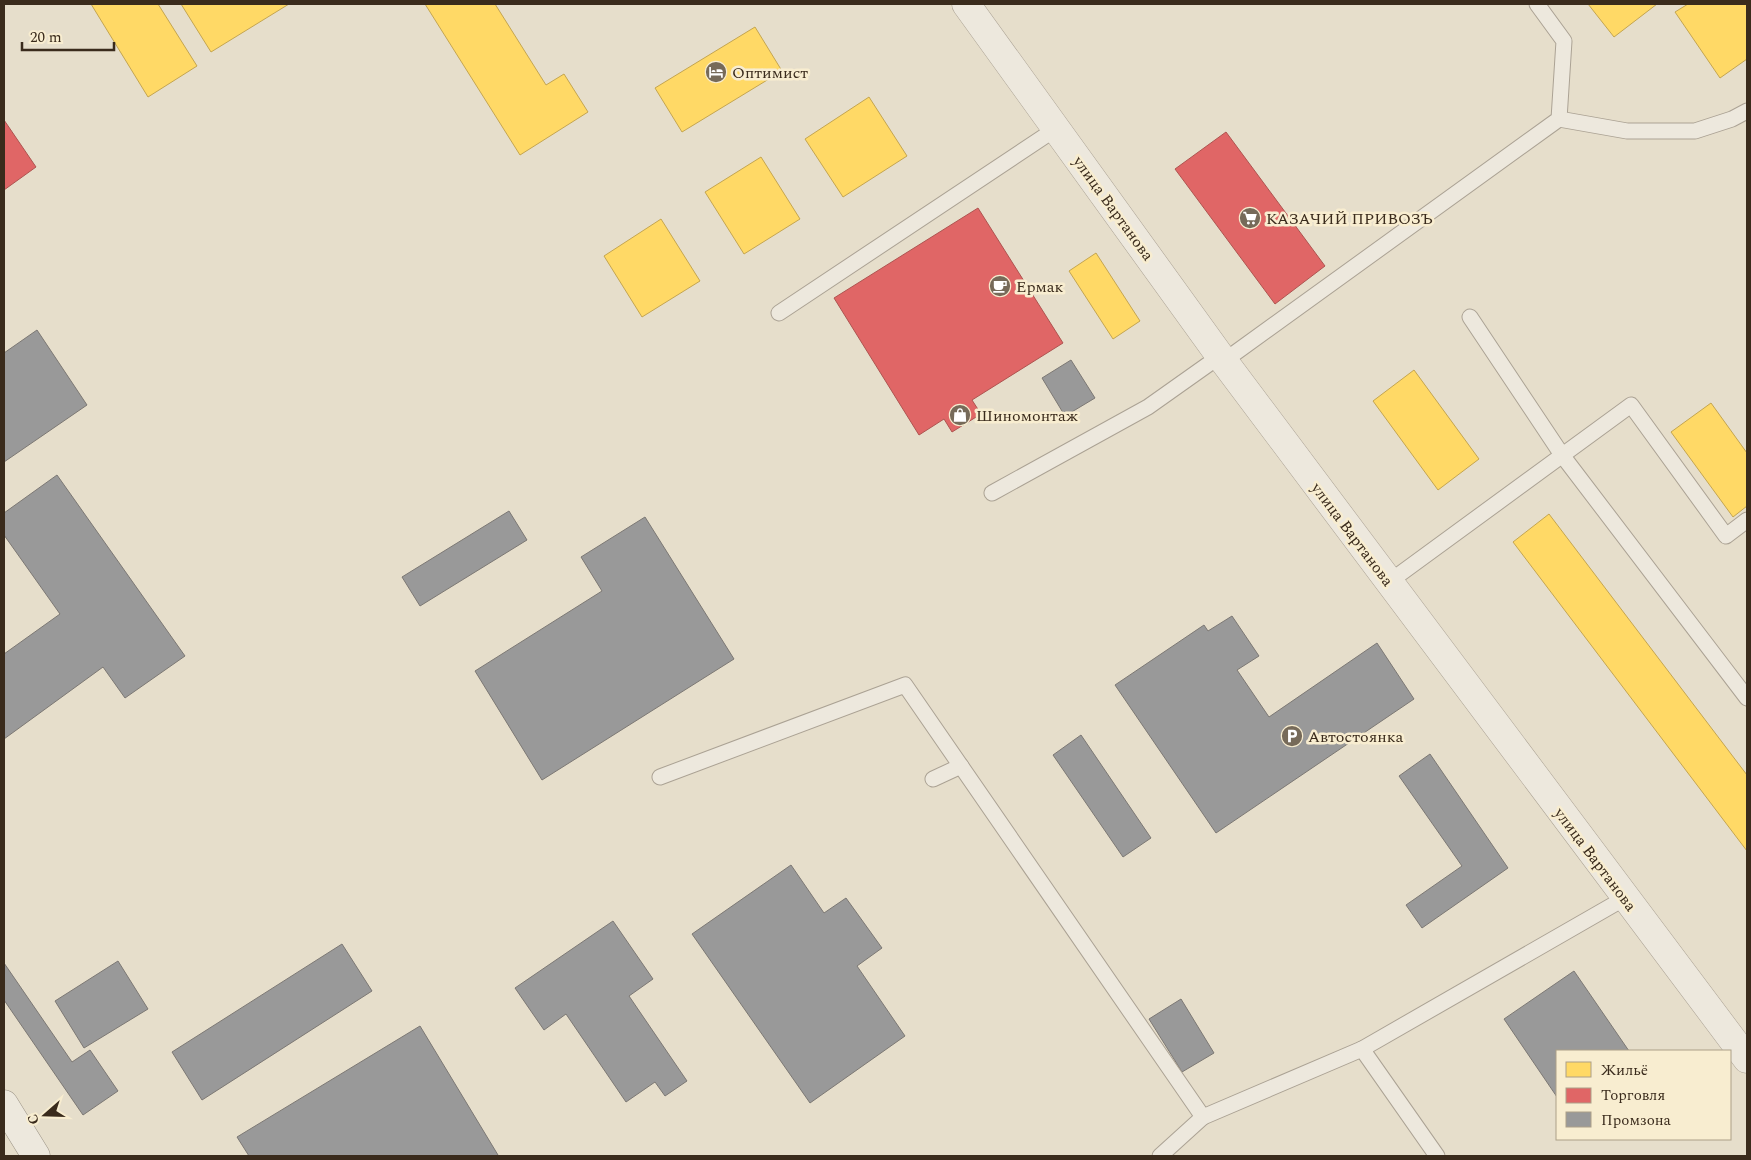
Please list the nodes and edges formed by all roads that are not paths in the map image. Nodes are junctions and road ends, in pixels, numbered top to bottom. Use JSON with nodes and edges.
{"nodes":[{"id":1,"x":966,"y":4,"type":"edge"},
{"id":2,"x":1537,"y":4,"type":"edge"},
{"id":3,"x":1747,"y":111,"type":"edge"},
{"id":4,"x":1559,"y":119,"type":"junction"},
{"id":5,"x":1057,"y":128,"type":"junction"},
{"id":6,"x":779,"y":313,"type":"dead end"},
{"id":7,"x":1470,"y":317,"type":"dead end"},
{"id":8,"x":1222,"y":358,"type":"junction"},
{"id":9,"x":1562,"y":455,"type":"junction"},
{"id":10,"x":992,"y":493,"type":"dead end"},
{"id":11,"x":1747,"y":520,"type":"edge"},
{"id":12,"x":1389,"y":582,"type":"junction"},
{"id":13,"x":1747,"y":698,"type":"edge"},
{"id":14,"x":961,"y":766,"type":"junction"},
{"id":15,"x":660,"y":777,"type":"dead end"},
{"id":16,"x":933,"y":779,"type":"dead end"},
{"id":17,"x":1624,"y":898,"type":"junction"},
{"id":18,"x":1362,"y":1049,"type":"junction"},
{"id":19,"x":1747,"y":1059,"type":"edge"},
{"id":20,"x":4,"y":1104,"type":"edge"},
{"id":21,"x":1203,"y":1117,"type":"junction"},
{"id":22,"x":36,"y":1156,"type":"edge"},
{"id":23,"x":1160,"y":1156,"type":"edge"},
{"id":24,"x":1437,"y":1156,"type":"edge"}],
"edges":[{"from":1,"to":5,"type":"street","name":"улица Вартанова"},
{"from":2,"to":4,"type":"lane"},
{"from":3,"to":4,"type":"lane"},
{"from":4,"to":8,"type":"lane"},
{"from":5,"to":6,"type":"lane"},
{"from":5,"to":8,"type":"street","name":"улица Вартанова"},
{"from":7,"to":9,"type":"lane"},
{"from":8,"to":10,"type":"lane"},
{"from":8,"to":12,"type":"street","name":"улица Вартанова"},
{"from":9,"to":11,"type":"lane"},
{"from":9,"to":12,"type":"lane"},
{"from":9,"to":13,"type":"lane"},
{"from":12,"to":17,"type":"street","name":"улица Вартанова"},
{"from":14,"to":15,"type":"lane"},
{"from":14,"to":16,"type":"lane"},
{"from":14,"to":21,"type":"lane"},
{"from":17,"to":18,"type":"lane"},
{"from":17,"to":19,"type":"street","name":"улица Вартанова"},
{"from":18,"to":21,"type":"lane"},
{"from":18,"to":24,"type":"lane"},
{"from":20,"to":22,"type":"street"},
{"from":21,"to":23,"type":"lane"}]}
